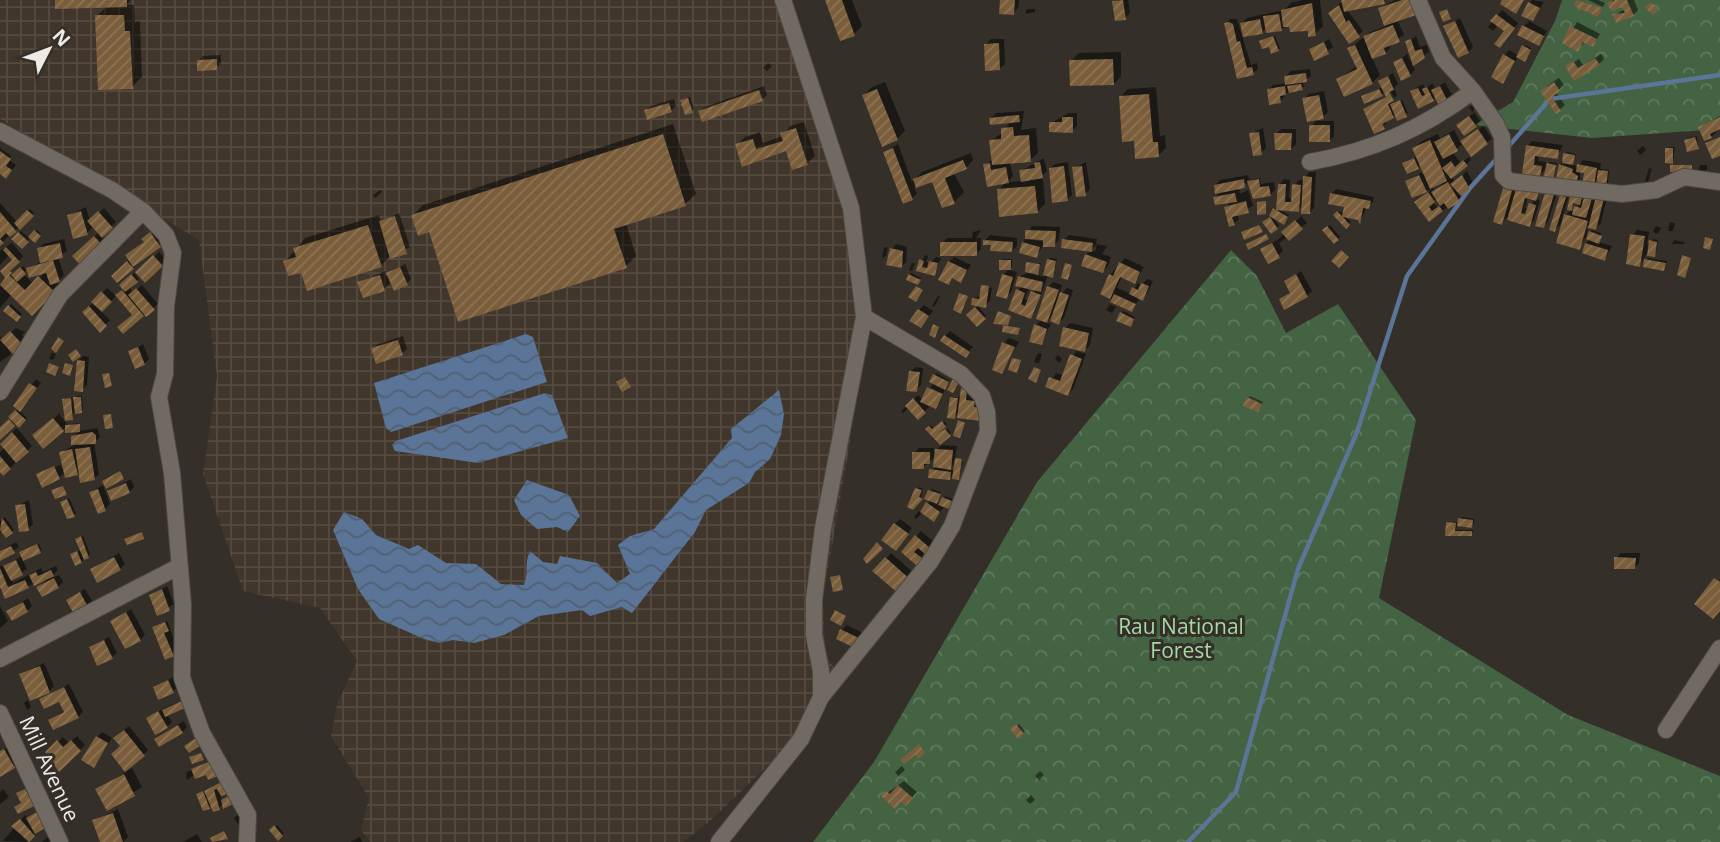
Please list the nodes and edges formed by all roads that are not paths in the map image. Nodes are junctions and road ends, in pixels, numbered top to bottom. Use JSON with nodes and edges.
{"nodes":[{"id":1,"x":783,"y":0,"type":"edge"},
{"id":2,"x":1418,"y":0,"type":"edge"},
{"id":3,"x":1473,"y":91,"type":"junction"},
{"id":4,"x":0,"y":131,"type":"edge"},
{"id":5,"x":1310,"y":162,"type":"dead end"},
{"id":6,"x":1720,"y":182,"type":"edge"},
{"id":7,"x":143,"y":211,"type":"junction"},
{"id":8,"x":864,"y":317,"type":"junction"},
{"id":9,"x":0,"y":392,"type":"edge"},
{"id":10,"x":178,"y":567,"type":"junction"},
{"id":11,"x":1720,"y":648,"type":"edge"},
{"id":12,"x":0,"y":659,"type":"edge"},
{"id":13,"x":821,"y":697,"type":"junction"},
{"id":14,"x":0,"y":713,"type":"edge"},
{"id":15,"x":1666,"y":730,"type":"dead end"},
{"id":16,"x":60,"y":842,"type":"edge"},
{"id":17,"x":247,"y":842,"type":"edge"},
{"id":18,"x":719,"y":842,"type":"edge"}],
"edges":[{"from":1,"to":8,"type":"street"},
{"from":2,"to":3,"type":"street"},
{"from":3,"to":5,"type":"street"},
{"from":3,"to":6,"type":"street"},
{"from":4,"to":7,"type":"street"},
{"from":7,"to":9,"type":"street"},
{"from":7,"to":10,"type":"street"},
{"from":8,"to":13,"type":"street"},
{"from":8,"to":13,"type":"street"},
{"from":10,"to":12,"type":"street"},
{"from":10,"to":17,"type":"street"},
{"from":11,"to":15,"type":"street"},
{"from":13,"to":18,"type":"street"},
{"from":14,"to":16,"type":"street","name":"Mill Avenue"}]}
